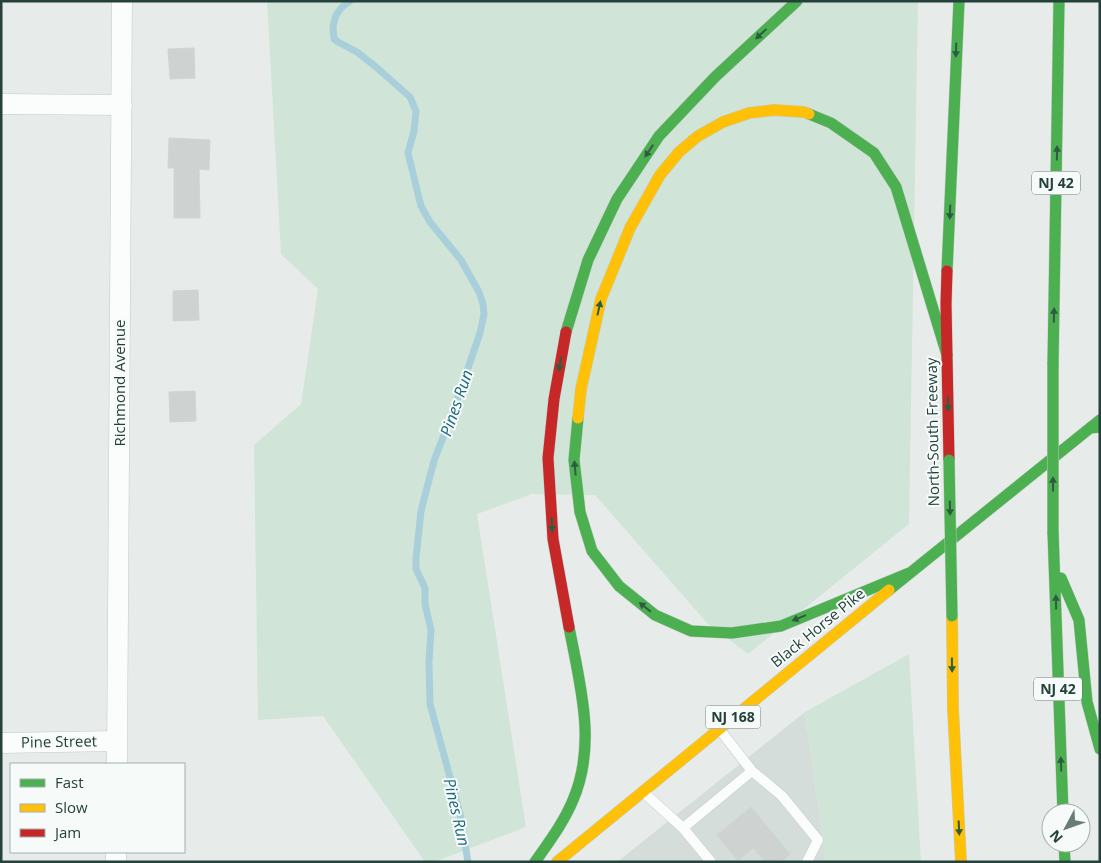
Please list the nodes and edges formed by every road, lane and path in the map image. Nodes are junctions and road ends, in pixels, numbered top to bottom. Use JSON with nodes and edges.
{"nodes":[{"id":1,"x":122,"y":1,"type":"edge"},
{"id":2,"x":797,"y":1,"type":"edge"},
{"id":3,"x":958,"y":1,"type":"edge"},
{"id":4,"x":1059,"y":1,"type":"edge"},
{"id":5,"x":1,"y":104,"type":"edge"},
{"id":6,"x":122,"y":105,"type":"junction"},
{"id":7,"x":947,"y":355,"type":"junction"},
{"id":8,"x":1100,"y":420,"type":"edge"},
{"id":9,"x":1095,"y":428,"type":"edge"},
{"id":10,"x":1056,"y":565,"type":"junction"},
{"id":11,"x":909,"y":573,"type":"junction"},
{"id":12,"x":719,"y":729,"type":"junction"},
{"id":13,"x":117,"y":741,"type":"junction"},
{"id":14,"x":1,"y":743,"type":"edge"},
{"id":15,"x":1100,"y":748,"type":"edge"},
{"id":16,"x":117,"y":763,"type":"edge"},
{"id":17,"x":752,"y":771,"type":"junction"},
{"id":18,"x":643,"y":792,"type":"junction"},
{"id":19,"x":1063,"y":803,"type":"edge"},
{"id":20,"x":682,"y":828,"type":"junction"},
{"id":21,"x":534,"y":862,"type":"edge"},
{"id":22,"x":557,"y":862,"type":"edge"},
{"id":23,"x":711,"y":862,"type":"edge"},
{"id":24,"x":807,"y":862,"type":"edge"},
{"id":25,"x":961,"y":862,"type":"edge"}],
"edges":[{"from":1,"to":6,"type":"street","name":"Richmond Avenue"},
{"from":2,"to":21,"type":"main road","one_way":true},
{"from":3,"to":7,"type":"main road","name":"North-South Freeway","one_way":true},
{"from":10,"to":4,"type":"main road","number":"NJ 42","one_way":true,"bridge":true},
{"from":5,"to":6,"type":"street"},
{"from":6,"to":13,"type":"street","name":"Richmond Avenue"},
{"from":11,"to":7,"type":"main road","one_way":true},
{"from":7,"to":25,"type":"main road","name":"North-South Freeway","one_way":true,"bridge":true},
{"from":8,"to":9,"type":"main road","name":"Black Horse Pike","number":"NJ 168"},
{"from":9,"to":11,"type":"main road","name":"Black Horse Pike","number":"NJ 168"},
{"from":10,"to":15,"type":"main road"},
{"from":19,"to":10,"type":"main road","number":"NJ 42","one_way":true},
{"from":11,"to":12,"type":"main road","name":"Black Horse Pike","number":"NJ 168"},
{"from":12,"to":17,"type":"lane"},
{"from":12,"to":18,"type":"main road","name":"Black Horse Pike","number":"NJ 168"},
{"from":13,"to":14,"type":"street","name":"Pine Street"},
{"from":13,"to":16,"type":"street","name":"Richmond Avenue"},
{"from":17,"to":20,"type":"lane"},
{"from":17,"to":24,"type":"lane"},
{"from":18,"to":20,"type":"lane"},
{"from":18,"to":22,"type":"main road","name":"Black Horse Pike","number":"NJ 168"},
{"from":20,"to":23,"type":"lane"}]}
